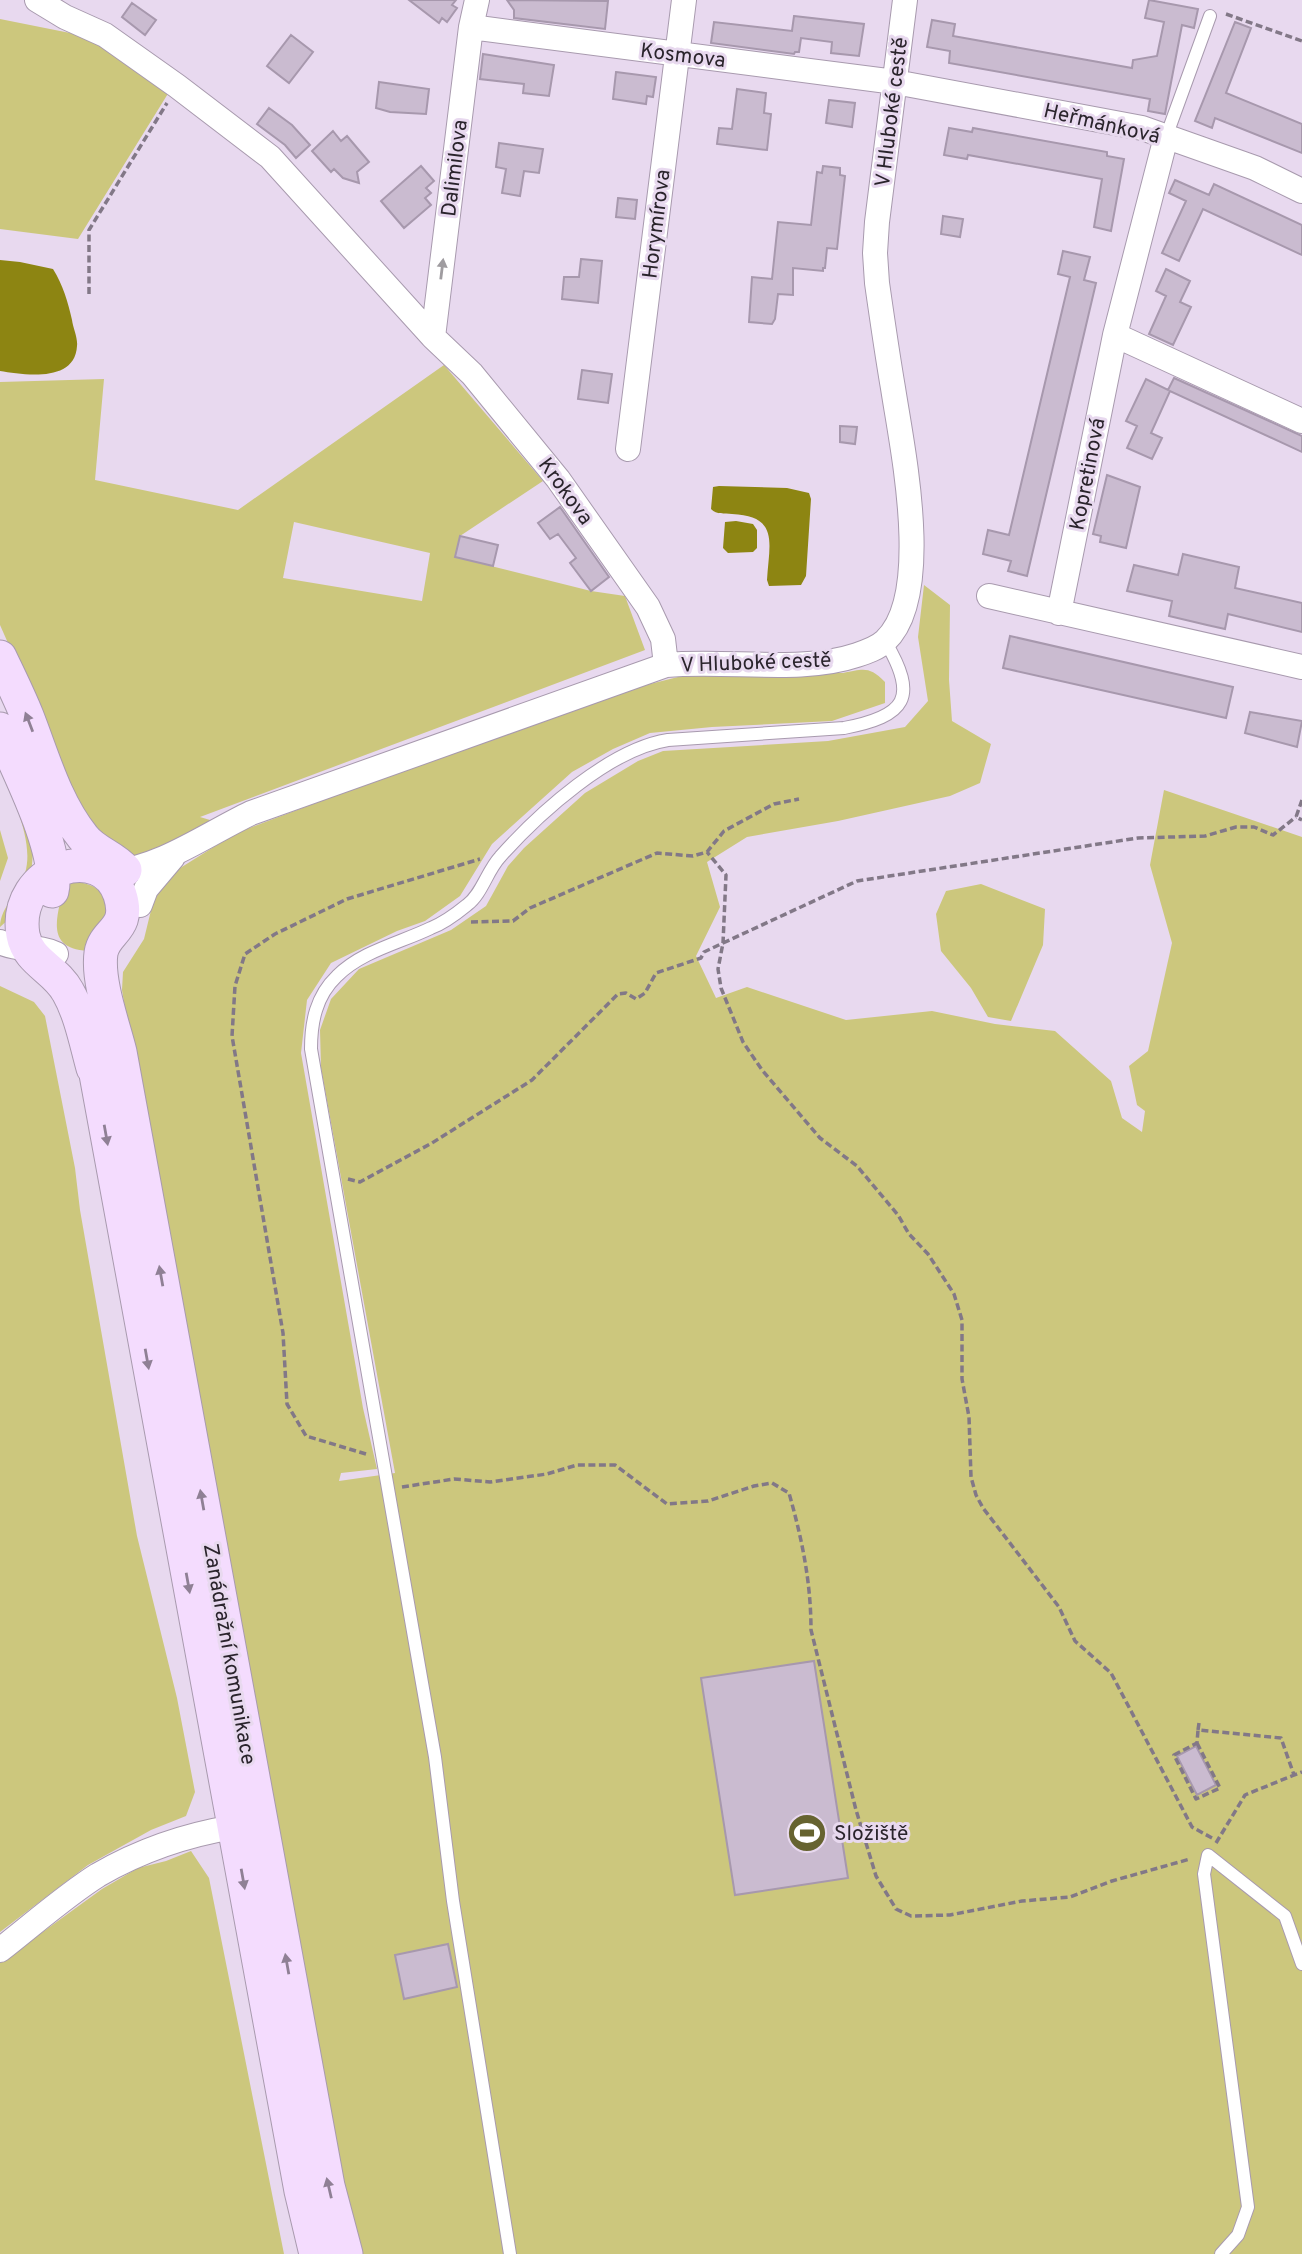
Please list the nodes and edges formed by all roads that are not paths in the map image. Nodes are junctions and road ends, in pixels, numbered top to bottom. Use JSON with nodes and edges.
{"nodes":[{"id":1,"x":37,"y":0,"type":"edge"},
{"id":2,"x":477,"y":0,"type":"edge"},
{"id":3,"x":684,"y":0,"type":"edge"},
{"id":4,"x":905,"y":0,"type":"edge"},
{"id":5,"x":1210,"y":16,"type":"road end"},
{"id":6,"x":471,"y":27,"type":"junction"},
{"id":7,"x":677,"y":54,"type":"junction"},
{"id":8,"x":895,"y":82,"type":"junction"},
{"id":9,"x":1166,"y":137,"type":"junction"},
{"id":10,"x":1302,"y":191,"type":"edge"},
{"id":11,"x":1115,"y":335,"type":"junction"},
{"id":12,"x":433,"y":337,"type":"junction"},
{"id":13,"x":1302,"y":421,"type":"edge"},
{"id":14,"x":628,"y":449,"type":"dead end"},
{"id":15,"x":989,"y":596,"type":"dead end"},
{"id":16,"x":1059,"y":613,"type":"junction"},
{"id":17,"x":885,"y":641,"type":"junction"},
{"id":18,"x":0,"y":657,"type":"edge"},
{"id":19,"x":667,"y":665,"type":"junction"},
{"id":20,"x":1302,"y":667,"type":"edge"},
{"id":21,"x":0,"y":729,"type":"edge"},
{"id":22,"x":37,"y":783,"type":"junction"},
{"id":23,"x":175,"y":854,"type":"junction"},
{"id":24,"x":107,"y":871,"type":"junction"},
{"id":25,"x":39,"y":886,"type":"junction"},
{"id":26,"x":140,"y":905,"type":"junction"},
{"id":27,"x":30,"y":949,"type":"edge"},
{"id":28,"x":112,"y":957,"type":"junction"},
{"id":29,"x":107,"y":1060,"type":"junction"},
{"id":30,"x":234,"y":1828,"type":"junction"},
{"id":31,"x":0,"y":1950,"type":"edge"},
{"id":32,"x":1302,"y":1964,"type":"edge"},
{"id":33,"x":316,"y":2254,"type":"edge"},
{"id":34,"x":346,"y":2254,"type":"edge"},
{"id":35,"x":510,"y":2254,"type":"edge"},
{"id":36,"x":1222,"y":2254,"type":"edge"}],
"edges":[{"from":1,"to":12,"type":"street","name":"Krokova"},
{"from":2,"to":6,"type":"street","name":"Dalimilova"},
{"from":3,"to":7,"type":"street","name":"Horymírova"},
{"from":4,"to":8,"type":"street","name":"V Hluboké cestě"},
{"from":5,"to":9,"type":"lane"},
{"from":6,"to":7,"type":"street","name":"Kosmova"},
{"from":12,"to":6,"type":"street","name":"Dalimilova","one_way":true},
{"from":7,"to":8,"type":"street","name":"Kosmova"},
{"from":7,"to":14,"type":"street","name":"Horymírova"},
{"from":8,"to":9,"type":"street","name":"Heřmánková"},
{"from":8,"to":17,"type":"street","name":"V Hluboké cestě"},
{"from":9,"to":10,"type":"street","name":"Heřmánková"},
{"from":9,"to":11,"type":"street","name":"Kopretinová"},
{"from":11,"to":13,"type":"street"},
{"from":11,"to":16,"type":"street","name":"Kopretinová"},
{"from":12,"to":19,"type":"street","name":"Krokova"},
{"from":15,"to":16,"type":"street"},
{"from":16,"to":20,"type":"street"},
{"from":17,"to":19,"type":"street","name":"V Hluboké cestě"},
{"from":17,"to":35,"type":"lane"},
{"from":22,"to":18,"type":"main road","one_way":true},
{"from":19,"to":23,"type":"street","name":"V Hluboké cestě"},
{"from":21,"to":22,"type":"main road"},
{"from":22,"to":24,"type":"main road"},
{"from":22,"to":25,"type":"main road"},
{"from":23,"to":24,"type":"street","name":"V Hluboké cestě"},
{"from":23,"to":26,"type":"street","name":"V Hluboké cestě"},
{"from":24,"to":25,"type":"main road"},
{"from":24,"to":26,"type":"main road"},
{"from":24,"to":28,"type":"main road"},
{"from":25,"to":27,"type":"street"},
{"from":25,"to":27,"type":"main road","name":"Zanádražní komunikace"},
{"from":26,"to":28,"type":"main road"},
{"from":27,"to":28,"type":"main road"},
{"from":27,"to":29,"type":"main road","name":"Zanádražní komunikace"},
{"from":28,"to":29,"type":"main road","name":"Zanádražní komunikace"},
{"from":29,"to":30,"type":"main road","name":"Zanádražní komunikace","one_way":true},
{"from":34,"to":29,"type":"main road","name":"Zanádražní komunikace","one_way":true},
{"from":30,"to":31,"type":"street"},
{"from":30,"to":33,"type":"main road","name":"Zanádražní komunikace","one_way":true},
{"from":32,"to":36,"type":"lane"}]}
